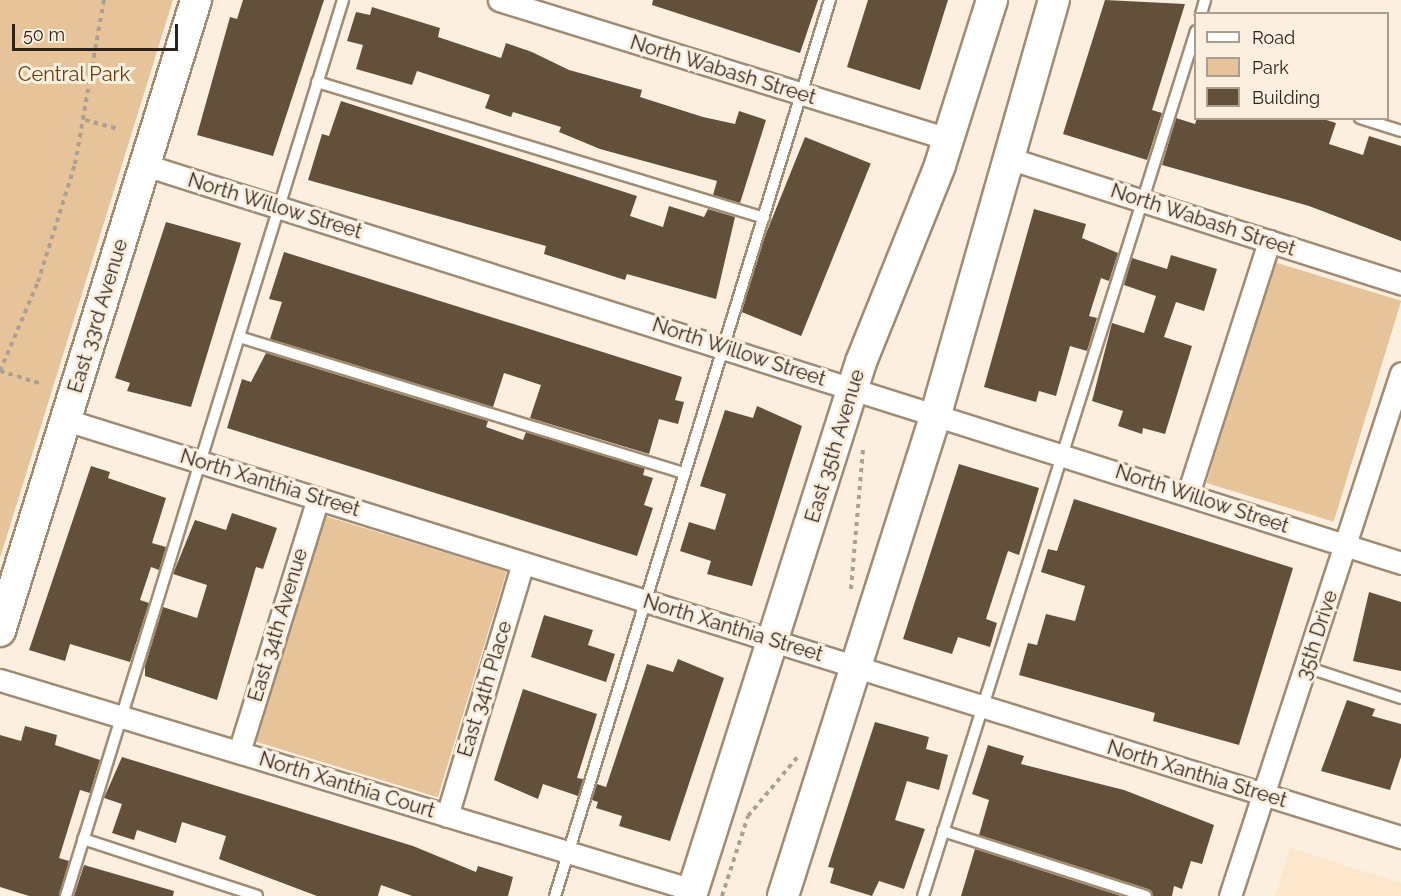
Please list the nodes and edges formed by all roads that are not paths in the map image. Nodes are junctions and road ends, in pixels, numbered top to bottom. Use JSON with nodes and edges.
{"nodes":[{"id":1,"x":196,"y":0,"type":"edge"},
{"id":2,"x":343,"y":0,"type":"edge"},
{"id":3,"x":499,"y":0,"type":"edge"},
{"id":4,"x":830,"y":0,"type":"edge"},
{"id":5,"x":992,"y":0,"type":"edge"},
{"id":6,"x":1054,"y":0,"type":"edge"},
{"id":7,"x":1194,"y":42,"type":"edge"},
{"id":8,"x":1190,"y":65,"type":"edge"},
{"id":9,"x":317,"y":82,"type":"junction"},
{"id":10,"x":802,"y":94,"type":"junction"},
{"id":11,"x":1366,"y":120,"type":"edge"},
{"id":12,"x":1401,"y":131,"type":"edge"},
{"id":13,"x":948,"y":139,"type":"junction"},
{"id":14,"x":1005,"y":157,"type":"junction"},
{"id":15,"x":145,"y":165,"type":"junction"},
{"id":16,"x":1142,"y":201,"type":"junction"},
{"id":17,"x":279,"y":207,"type":"junction"},
{"id":18,"x":764,"y":218,"type":"junction"},
{"id":19,"x":1269,"y":241,"type":"junction"},
{"id":20,"x":1401,"y":283,"type":"edge"},
{"id":21,"x":239,"y":337,"type":"junction"},
{"id":22,"x":724,"y":346,"type":"junction"},
{"id":23,"x":1401,"y":373,"type":"edge"},
{"id":24,"x":852,"y":389,"type":"junction"},
{"id":25,"x":936,"y":414,"type":"junction"},
{"id":26,"x":66,"y":420,"type":"junction"},
{"id":27,"x":1063,"y":456,"type":"junction"},
{"id":28,"x":200,"y":462,"type":"junction"},
{"id":29,"x":685,"y":473,"type":"junction"},
{"id":30,"x":1188,"y":494,"type":"junction"},
{"id":31,"x":318,"y":499,"type":"junction"},
{"id":32,"x":1345,"y":546,"type":"junction"},
{"id":33,"x":523,"y":563,"type":"junction"},
{"id":34,"x":1401,"y":563,"type":"edge"},
{"id":35,"x":646,"y":601,"type":"junction"},
{"id":36,"x":0,"y":632,"type":"edge"},
{"id":37,"x":774,"y":641,"type":"junction"},
{"id":38,"x":856,"y":667,"type":"junction"},
{"id":39,"x":1306,"y":668,"type":"junction"},
{"id":40,"x":0,"y":680,"type":"edge"},
{"id":41,"x":1401,"y":698,"type":"edge"},
{"id":42,"x":982,"y":706,"type":"junction"},
{"id":43,"x":121,"y":717,"type":"junction"},
{"id":44,"x":238,"y":752,"type":"junction"},
{"id":45,"x":1265,"y":795,"type":"junction"},
{"id":46,"x":447,"y":816,"type":"junction"},
{"id":47,"x":943,"y":831,"type":"junction"},
{"id":48,"x":1401,"y":837,"type":"edge"},
{"id":49,"x":83,"y":840,"type":"junction"},
{"id":50,"x":570,"y":853,"type":"junction"},
{"id":51,"x":702,"y":894,"type":"edge"},
{"id":52,"x":66,"y":896,"type":"edge"},
{"id":53,"x":257,"y":896,"type":"edge"},
{"id":54,"x":555,"y":896,"type":"edge"},
{"id":55,"x":783,"y":896,"type":"edge"},
{"id":56,"x":923,"y":896,"type":"edge"},
{"id":57,"x":1146,"y":896,"type":"edge"},
{"id":58,"x":1230,"y":896,"type":"edge"}],
"edges":[{"from":1,"to":15,"type":"street","name":"East 33rd Avenue"},
{"from":2,"to":9,"type":"lane"},
{"from":3,"to":10,"type":"street","name":"North Wabash Street"},
{"from":4,"to":10,"type":"lane"},
{"from":5,"to":13,"type":"street","name":"East 35th Avenue"},
{"from":6,"to":14,"type":"street"},
{"from":7,"to":8,"type":"lane"},
{"from":8,"to":16,"type":"lane"},
{"from":9,"to":17,"type":"lane"},
{"from":9,"to":18,"type":"lane"},
{"from":10,"to":13,"type":"street","name":"North Wabash Street"},
{"from":10,"to":18,"type":"lane"},
{"from":11,"to":12,"type":"lane"},
{"from":13,"to":24,"type":"street","name":"East 35th Avenue"},
{"from":14,"to":16,"type":"street","name":"North Wabash Street"},
{"from":14,"to":25,"type":"street"},
{"from":15,"to":17,"type":"street","name":"North Willow Street"},
{"from":15,"to":26,"type":"street","name":"East 33rd Avenue"},
{"from":16,"to":19,"type":"street","name":"North Wabash Street"},
{"from":16,"to":27,"type":"lane"},
{"from":17,"to":21,"type":"lane"},
{"from":17,"to":22,"type":"street","name":"North Willow Street"},
{"from":18,"to":22,"type":"lane"},
{"from":19,"to":20,"type":"street","name":"North Wabash Street"},
{"from":19,"to":30,"type":"street"},
{"from":21,"to":28,"type":"lane"},
{"from":21,"to":29,"type":"lane"},
{"from":22,"to":24,"type":"street","name":"North Willow Street"},
{"from":22,"to":29,"type":"lane"},
{"from":23,"to":32,"type":"street","name":"35th Drive"},
{"from":24,"to":25,"type":"street","name":"North Willow Street"},
{"from":24,"to":37,"type":"street","name":"East 35th Avenue"},
{"from":25,"to":27,"type":"street","name":"North Willow Street"},
{"from":25,"to":38,"type":"street"},
{"from":26,"to":28,"type":"street","name":"North Xanthia Street"},
{"from":26,"to":36,"type":"street","name":"East 33rd Avenue"},
{"from":27,"to":30,"type":"street","name":"North Willow Street"},
{"from":27,"to":42,"type":"lane"},
{"from":28,"to":31,"type":"street","name":"North Xanthia Street"},
{"from":28,"to":43,"type":"lane"},
{"from":29,"to":35,"type":"lane"},
{"from":30,"to":32,"type":"street","name":"North Willow Street"},
{"from":31,"to":33,"type":"street","name":"North Xanthia Street"},
{"from":31,"to":44,"type":"street","name":"East 34th Avenue"},
{"from":32,"to":34,"type":"street","name":"North Willow Street"},
{"from":32,"to":39,"type":"street","name":"35th Drive"},
{"from":33,"to":35,"type":"street","name":"North Xanthia Street"},
{"from":33,"to":46,"type":"street","name":"East 34th Place"},
{"from":35,"to":37,"type":"street","name":"North Xanthia Street"},
{"from":35,"to":50,"type":"lane"},
{"from":37,"to":38,"type":"street","name":"North Xanthia Street"},
{"from":37,"to":51,"type":"street","name":"East 35th Avenue"},
{"from":38,"to":42,"type":"street","name":"North Xanthia Street"},
{"from":38,"to":55,"type":"street"},
{"from":39,"to":41,"type":"lane"},
{"from":39,"to":45,"type":"street","name":"35th Drive"},
{"from":40,"to":43,"type":"street","name":"North Xanthia Court"},
{"from":42,"to":45,"type":"street","name":"North Xanthia Street"},
{"from":42,"to":47,"type":"lane"},
{"from":43,"to":44,"type":"street","name":"North Xanthia Court"},
{"from":43,"to":49,"type":"lane"},
{"from":44,"to":46,"type":"street","name":"North Xanthia Court"},
{"from":45,"to":48,"type":"street","name":"North Xanthia Street"},
{"from":45,"to":58,"type":"street","name":"35th Drive"},
{"from":46,"to":50,"type":"street","name":"North Xanthia Court"},
{"from":47,"to":56,"type":"lane"},
{"from":47,"to":57,"type":"lane"},
{"from":49,"to":52,"type":"lane"},
{"from":49,"to":53,"type":"lane"},
{"from":50,"to":51,"type":"street","name":"North Xanthia Court"},
{"from":50,"to":54,"type":"lane"}]}
